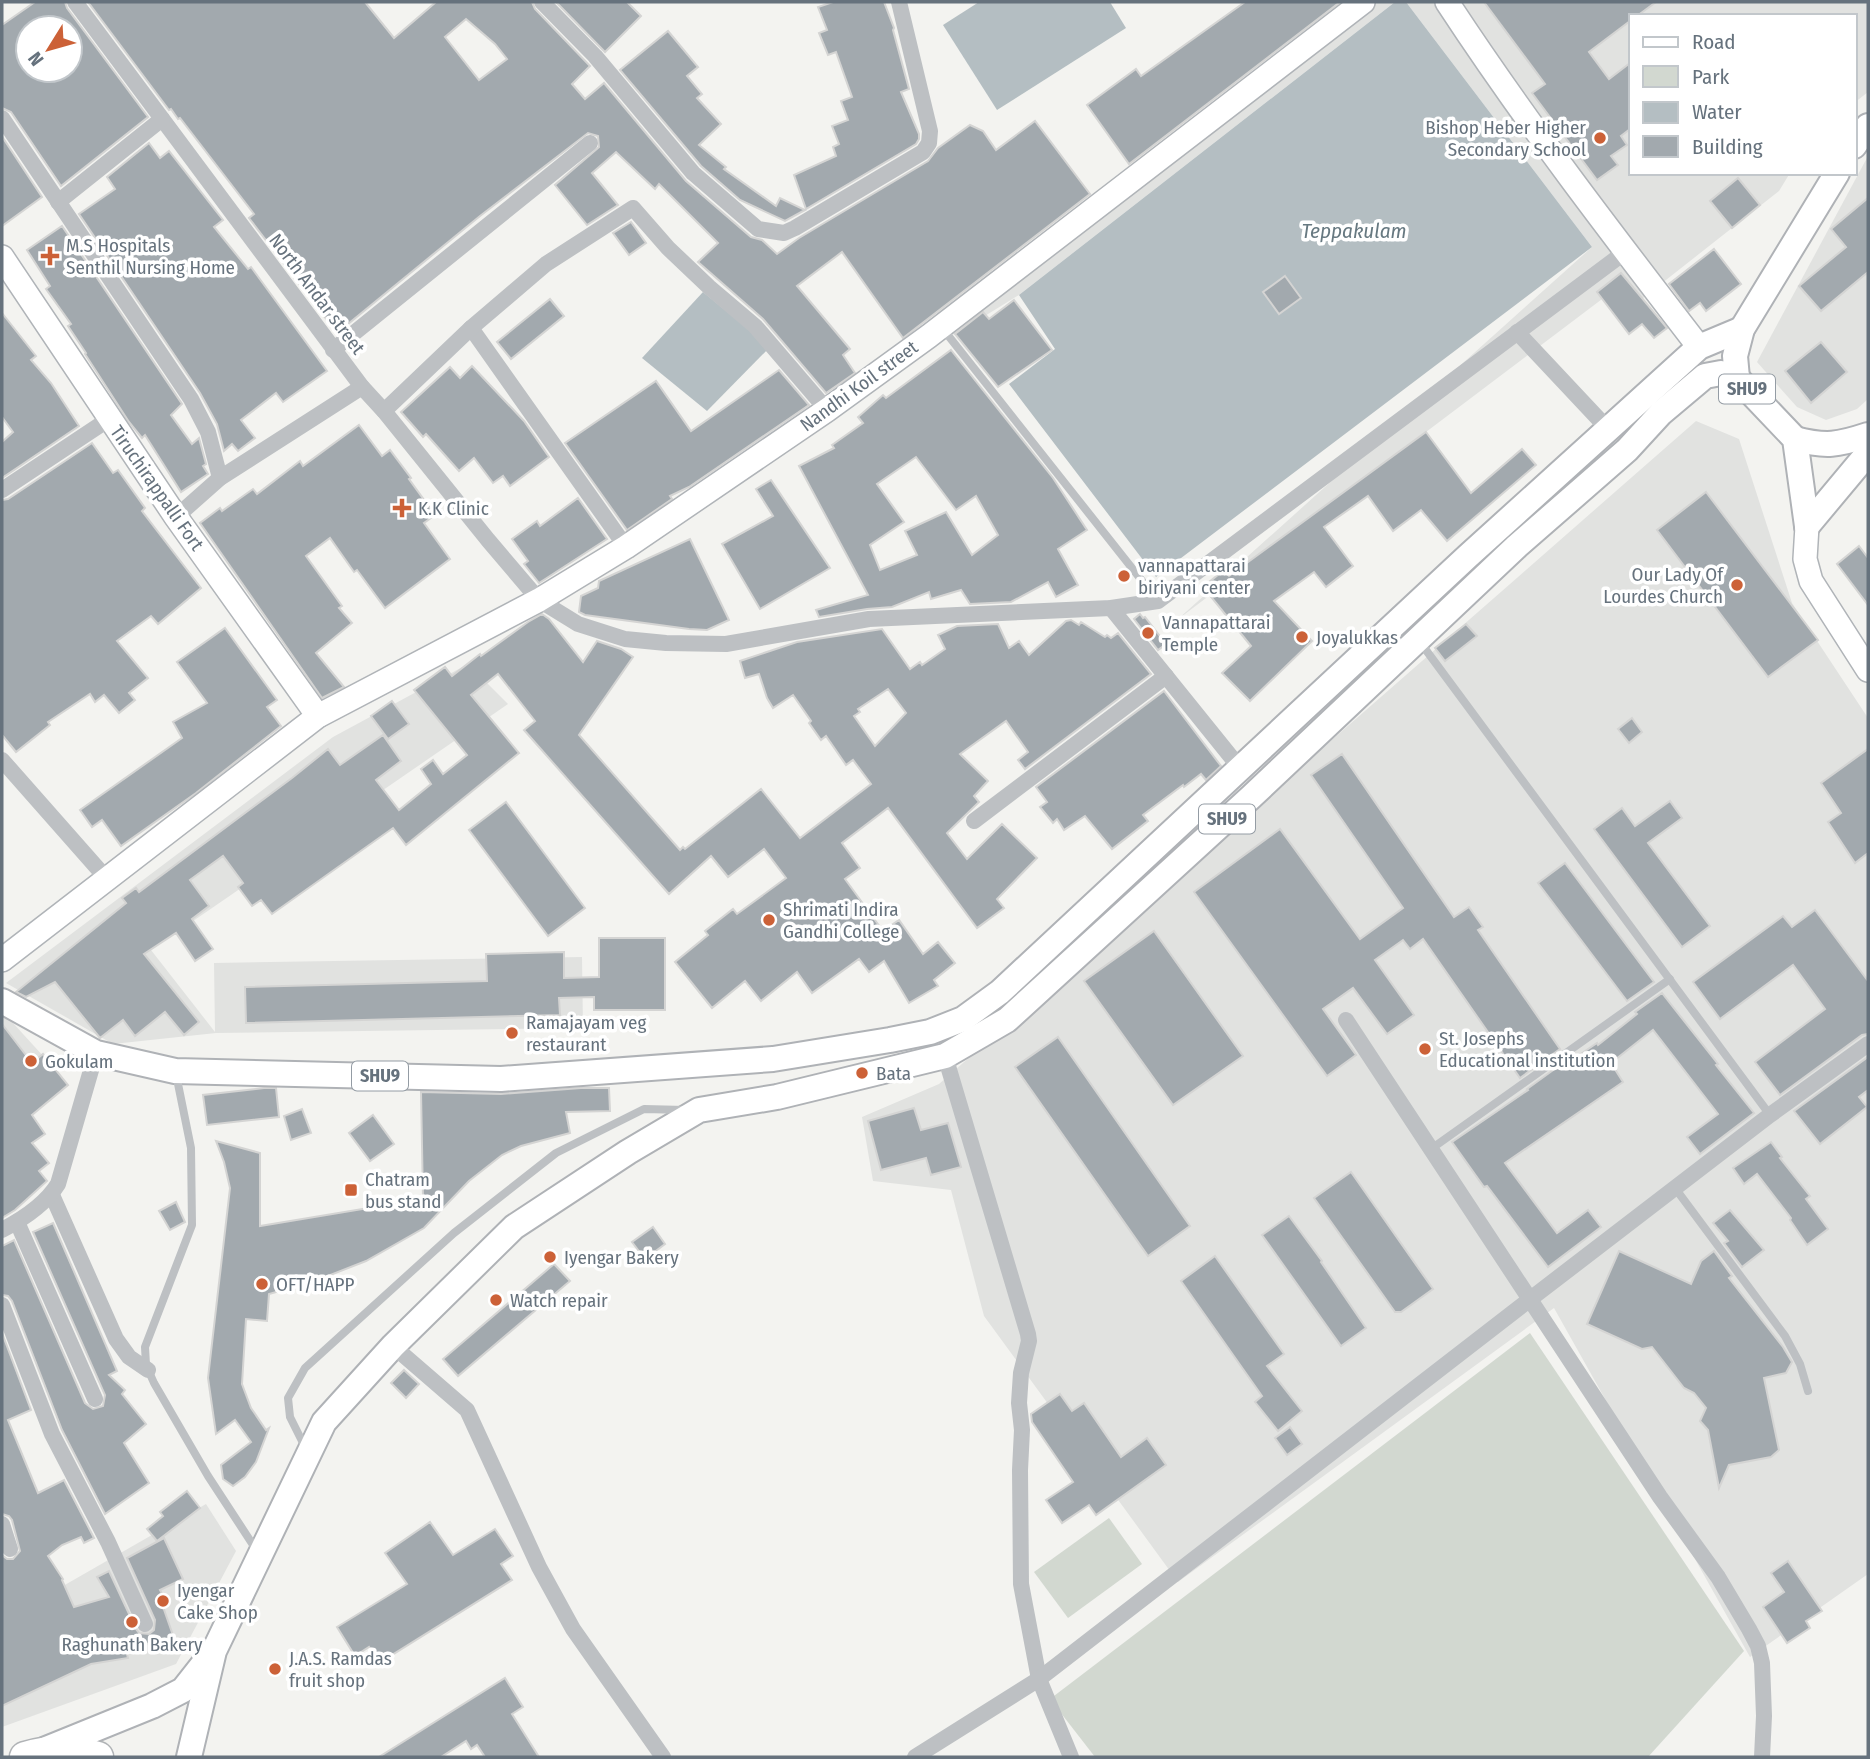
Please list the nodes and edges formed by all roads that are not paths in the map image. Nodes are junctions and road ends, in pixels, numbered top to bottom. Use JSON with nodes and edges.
{"nodes":[{"id":1,"x":75,"y":2,"type":"edge"},
{"id":2,"x":542,"y":2,"type":"edge"},
{"id":3,"x":899,"y":2,"type":"edge"},
{"id":4,"x":1363,"y":2,"type":"edge"},
{"id":5,"x":1447,"y":2,"type":"edge"},
{"id":6,"x":2,"y":118,"type":"edge"},
{"id":7,"x":162,"y":119,"type":"junction"},
{"id":8,"x":1868,"y":126,"type":"edge"},
{"id":9,"x":590,"y":143,"type":"dead end"},
{"id":10,"x":1856,"y":143,"type":"edge"},
{"id":11,"x":1836,"y":175,"type":"edge"},
{"id":12,"x":58,"y":202,"type":"junction"},
{"id":13,"x":1625,"y":252,"type":"junction"},
{"id":14,"x":2,"y":257,"type":"edge"},
{"id":15,"x":941,"y":326,"type":"junction"},
{"id":16,"x":471,"y":328,"type":"junction"},
{"id":17,"x":1742,"y":329,"type":"junction"},
{"id":18,"x":1517,"y":332,"type":"junction"},
{"id":19,"x":1699,"y":347,"type":"junction"},
{"id":20,"x":333,"y":350,"type":"junction"},
{"id":21,"x":1737,"y":379,"type":"junction"},
{"id":22,"x":362,"y":387,"type":"junction"},
{"id":23,"x":827,"y":410,"type":"junction"},
{"id":24,"x":384,"y":411,"type":"junction"},
{"id":25,"x":109,"y":419,"type":"junction"},
{"id":26,"x":1608,"y":429,"type":"junction"},
{"id":27,"x":1868,"y":435,"type":"edge"},
{"id":28,"x":1795,"y":439,"type":"junction"},
{"id":29,"x":1868,"y":453,"type":"edge"},
{"id":30,"x":220,"y":478,"type":"junction"},
{"id":31,"x":2,"y":490,"type":"edge"},
{"id":32,"x":176,"y":517,"type":"junction"},
{"id":33,"x":1807,"y":526,"type":"junction"},
{"id":34,"x":626,"y":547,"type":"junction"},
{"id":35,"x":540,"y":600,"type":"junction"},
{"id":36,"x":1158,"y":601,"type":"junction"},
{"id":37,"x":1111,"y":608,"type":"junction"},
{"id":38,"x":1419,"y":639,"type":"junction"},
{"id":39,"x":1868,"y":670,"type":"edge"},
{"id":40,"x":1166,"y":676,"type":"junction"},
{"id":41,"x":318,"y":716,"type":"junction"},
{"id":42,"x":2,"y":760,"type":"edge"},
{"id":43,"x":1240,"y":768,"type":"junction"},
{"id":44,"x":974,"y":821,"type":"dead end"},
{"id":45,"x":107,"y":879,"type":"junction"},
{"id":46,"x":2,"y":960,"type":"edge"},
{"id":47,"x":1670,"y":979,"type":"junction"},
{"id":48,"x":2,"y":1000,"type":"edge"},
{"id":49,"x":1346,"y":1020,"type":"dead end"},
{"id":50,"x":1868,"y":1044,"type":"edge"},
{"id":51,"x":96,"y":1053,"type":"junction"},
{"id":52,"x":945,"y":1056,"type":"junction"},
{"id":53,"x":773,"y":1059,"type":"junction"},
{"id":54,"x":175,"y":1071,"type":"junction"},
{"id":55,"x":777,"y":1097,"type":"junction"},
{"id":56,"x":698,"y":1110,"type":"junction"},
{"id":57,"x":1770,"y":1115,"type":"junction"},
{"id":58,"x":1431,"y":1149,"type":"junction"},
{"id":59,"x":1675,"y":1188,"type":"junction"},
{"id":60,"x":52,"y":1195,"type":"junction"},
{"id":61,"x":17,"y":1222,"type":"junction"},
{"id":62,"x":2,"y":1230,"type":"edge"},
{"id":63,"x":1529,"y":1300,"type":"junction"},
{"id":64,"x":2,"y":1305,"type":"edge"},
{"id":65,"x":393,"y":1346,"type":"junction"},
{"id":66,"x":148,"y":1370,"type":"junction"},
{"id":67,"x":1808,"y":1391,"type":"dead end"},
{"id":68,"x":95,"y":1399,"type":"dead end"},
{"id":69,"x":309,"y":1455,"type":"junction"},
{"id":70,"x":2,"y":1524,"type":"edge"},
{"id":71,"x":10,"y":1549,"type":"dead end"},
{"id":72,"x":260,"y":1555,"type":"junction"},
{"id":73,"x":145,"y":1624,"type":"dead end"},
{"id":74,"x":214,"y":1651,"type":"junction"},
{"id":75,"x":1039,"y":1678,"type":"junction"},
{"id":76,"x":28,"y":1756,"type":"edge"},
{"id":77,"x":98,"y":1757,"type":"edge"},
{"id":78,"x":190,"y":1757,"type":"edge"},
{"id":79,"x":663,"y":1757,"type":"edge"},
{"id":80,"x":915,"y":1757,"type":"edge"},
{"id":81,"x":1070,"y":1757,"type":"edge"},
{"id":82,"x":1762,"y":1757,"type":"edge"}],
"edges":[{"from":1,"to":7,"type":"street","name":"North Andar street"},
{"from":2,"to":3,"type":"street"},
{"from":4,"to":15,"type":"street","name":"Nandhi Koil street"},
{"from":5,"to":13,"type":"street"},
{"from":6,"to":12,"type":"street"},
{"from":7,"to":12,"type":"street"},
{"from":7,"to":20,"type":"street","name":"North Andar street"},
{"from":8,"to":10,"type":"main road"},
{"from":9,"to":20,"type":"street"},
{"from":11,"to":17,"type":"main road"},
{"from":12,"to":30,"type":"street"},
{"from":13,"to":18,"type":"street"},
{"from":13,"to":19,"type":"street"},
{"from":14,"to":25,"type":"street","name":"Tiruchirappalli Fort"},
{"from":15,"to":23,"type":"street","name":"Nandhi Koil street"},
{"from":15,"to":36,"type":"lane"},
{"from":16,"to":23,"type":"street"},
{"from":16,"to":24,"type":"street"},
{"from":16,"to":34,"type":"street"},
{"from":17,"to":19,"type":"main road","number":"SHU9"},
{"from":17,"to":21,"type":"main road","number":"SHU9"},
{"from":18,"to":26,"type":"street"},
{"from":18,"to":36,"type":"street"},
{"from":19,"to":26,"type":"main road","number":"SHU9"},
{"from":20,"to":22,"type":"street","name":"North Andar street"},
{"from":21,"to":28,"type":"main road","number":"SHU9"},
{"from":21,"to":38,"type":"main road","number":"SHU9"},
{"from":22,"to":24,"type":"street","name":"North Andar street"},
{"from":22,"to":30,"type":"street"},
{"from":23,"to":34,"type":"street","name":"Nandhi Koil street"},
{"from":24,"to":35,"type":"street","name":"North Andar street"},
{"from":25,"to":31,"type":"street"},
{"from":25,"to":32,"type":"street","name":"Tiruchirappalli Fort"},
{"from":26,"to":43,"type":"main road","number":"SHU9"},
{"from":27,"to":28,"type":"main road"},
{"from":28,"to":33,"type":"main road"},
{"from":29,"to":33,"type":"main road"},
{"from":30,"to":32,"type":"street"},
{"from":32,"to":41,"type":"street","name":"Tiruchirappalli Fort"},
{"from":33,"to":39,"type":"street"},
{"from":34,"to":35,"type":"street","name":"Nandhi Koil street"},
{"from":35,"to":37,"type":"street","name":"North Andar street"},
{"from":35,"to":41,"type":"street","name":"Nandhi Koil street"},
{"from":36,"to":37,"type":"street","name":"North Andar street"},
{"from":37,"to":40,"type":"street"},
{"from":38,"to":47,"type":"lane"},
{"from":38,"to":52,"type":"main road","number":"SHU9"},
{"from":40,"to":43,"type":"street"},
{"from":40,"to":44,"type":"street"},
{"from":41,"to":45,"type":"street","name":"Nandhi Koil street"},
{"from":42,"to":45,"type":"street"},
{"from":43,"to":53,"type":"main road","number":"SHU9"},
{"from":45,"to":46,"type":"street","name":"Nandhi Koil street"},
{"from":47,"to":57,"type":"lane"},
{"from":47,"to":58,"type":"lane"},
{"from":48,"to":51,"type":"main road","number":"SHU9"},
{"from":49,"to":58,"type":"street"},
{"from":50,"to":57,"type":"street"},
{"from":51,"to":54,"type":"main road","number":"SHU9"},
{"from":51,"to":60,"type":"street"},
{"from":52,"to":55,"type":"main road","number":"SHU9"},
{"from":52,"to":75,"type":"street"},
{"from":53,"to":54,"type":"main road","number":"SHU9"},
{"from":53,"to":55,"type":"main road"},
{"from":54,"to":66,"type":"lane"},
{"from":55,"to":56,"type":"main road"},
{"from":56,"to":65,"type":"main road"},
{"from":56,"to":69,"type":"lane"},
{"from":57,"to":59,"type":"street"},
{"from":58,"to":63,"type":"street"},
{"from":59,"to":63,"type":"street"},
{"from":59,"to":67,"type":"lane"},
{"from":60,"to":61,"type":"street"},
{"from":60,"to":66,"type":"street"},
{"from":61,"to":62,"type":"street"},
{"from":61,"to":68,"type":"street"},
{"from":63,"to":75,"type":"street"},
{"from":63,"to":82,"type":"street"},
{"from":64,"to":73,"type":"street"},
{"from":65,"to":69,"type":"main road"},
{"from":65,"to":79,"type":"street"},
{"from":66,"to":72,"type":"lane"},
{"from":69,"to":72,"type":"main road"},
{"from":70,"to":71,"type":"street"},
{"from":72,"to":74,"type":"main road"},
{"from":74,"to":76,"type":"main road"},
{"from":74,"to":78,"type":"main road"},
{"from":75,"to":80,"type":"street"},
{"from":75,"to":81,"type":"street"},
{"from":76,"to":77,"type":"highway"}]}
